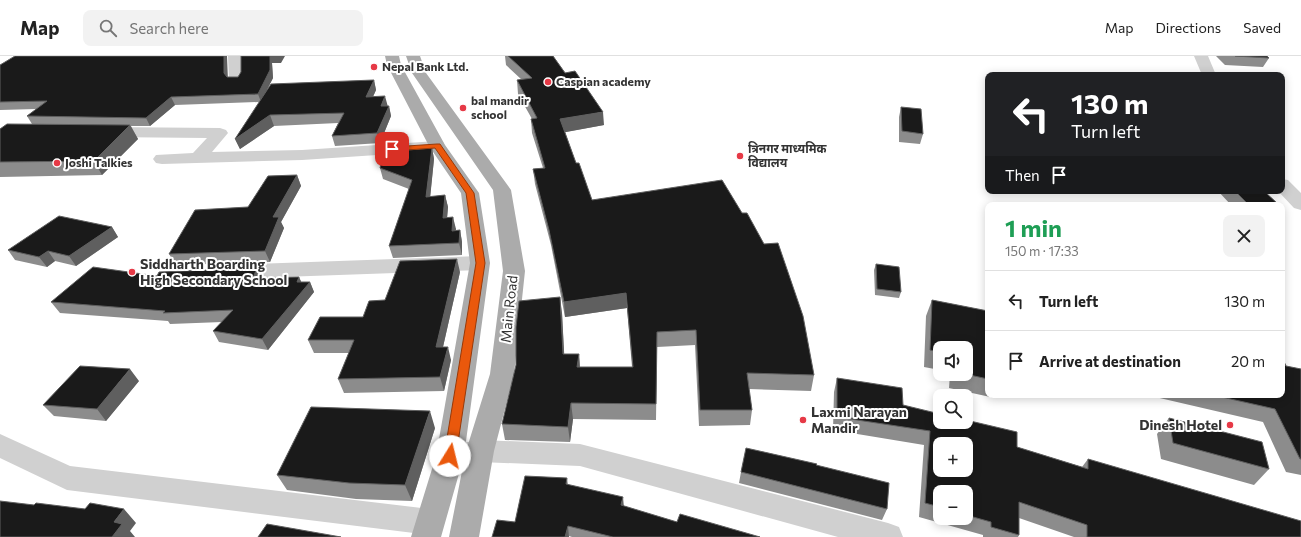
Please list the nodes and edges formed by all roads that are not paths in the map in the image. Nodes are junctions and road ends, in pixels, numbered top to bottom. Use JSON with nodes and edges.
{"nodes":[{"id":1,"x":236,"y":56,"type":"edge"},
{"id":2,"x":392,"y":56,"type":"edge"},
{"id":3,"x":413,"y":56,"type":"edge"},
{"id":4,"x":1201,"y":56,"type":"edge"},
{"id":5,"x":1208,"y":72,"type":"edge"},
{"id":6,"x":236,"y":80,"type":"edge"},
{"id":7,"x":89,"y":132,"type":"edge"},
{"id":8,"x":437,"y":146,"type":"junction"},
{"id":9,"x":198,"y":158,"type":"junction"},
{"id":10,"x":162,"y":159,"type":"dead end"},
{"id":11,"x":1285,"y":187,"type":"edge"},
{"id":12,"x":1301,"y":204,"type":"edge"},
{"id":13,"x":480,"y":263,"type":"junction"},
{"id":14,"x":206,"y":272,"type":"edge"},
{"id":15,"x":0,"y":445,"type":"edge"},
{"id":16,"x":480,"y":451,"type":"junction"},
{"id":17,"x":450,"y":456,"type":"junction"},
{"id":18,"x":428,"y":530,"type":"edge"},
{"id":19,"x":464,"y":537,"type":"edge"},
{"id":20,"x":888,"y":537,"type":"edge"}],
"edges":[{"from":1,"to":6,"type":"street"},
{"from":2,"to":8,"type":"main road"},
{"from":3,"to":16,"type":"main road","name":"Main Road"},
{"from":4,"to":5,"type":"street"},
{"from":7,"to":9,"type":"street"},
{"from":8,"to":9,"type":"street"},
{"from":8,"to":13,"type":"main road"},
{"from":9,"to":10,"type":"street"},
{"from":11,"to":12,"type":"street"},
{"from":13,"to":14,"type":"street"},
{"from":13,"to":17,"type":"main road"},
{"from":15,"to":18,"type":"street"},
{"from":16,"to":17,"type":"street"},
{"from":16,"to":19,"type":"main road","name":"Main Road"},
{"from":16,"to":20,"type":"street"},
{"from":17,"to":18,"type":"main road"}]}
